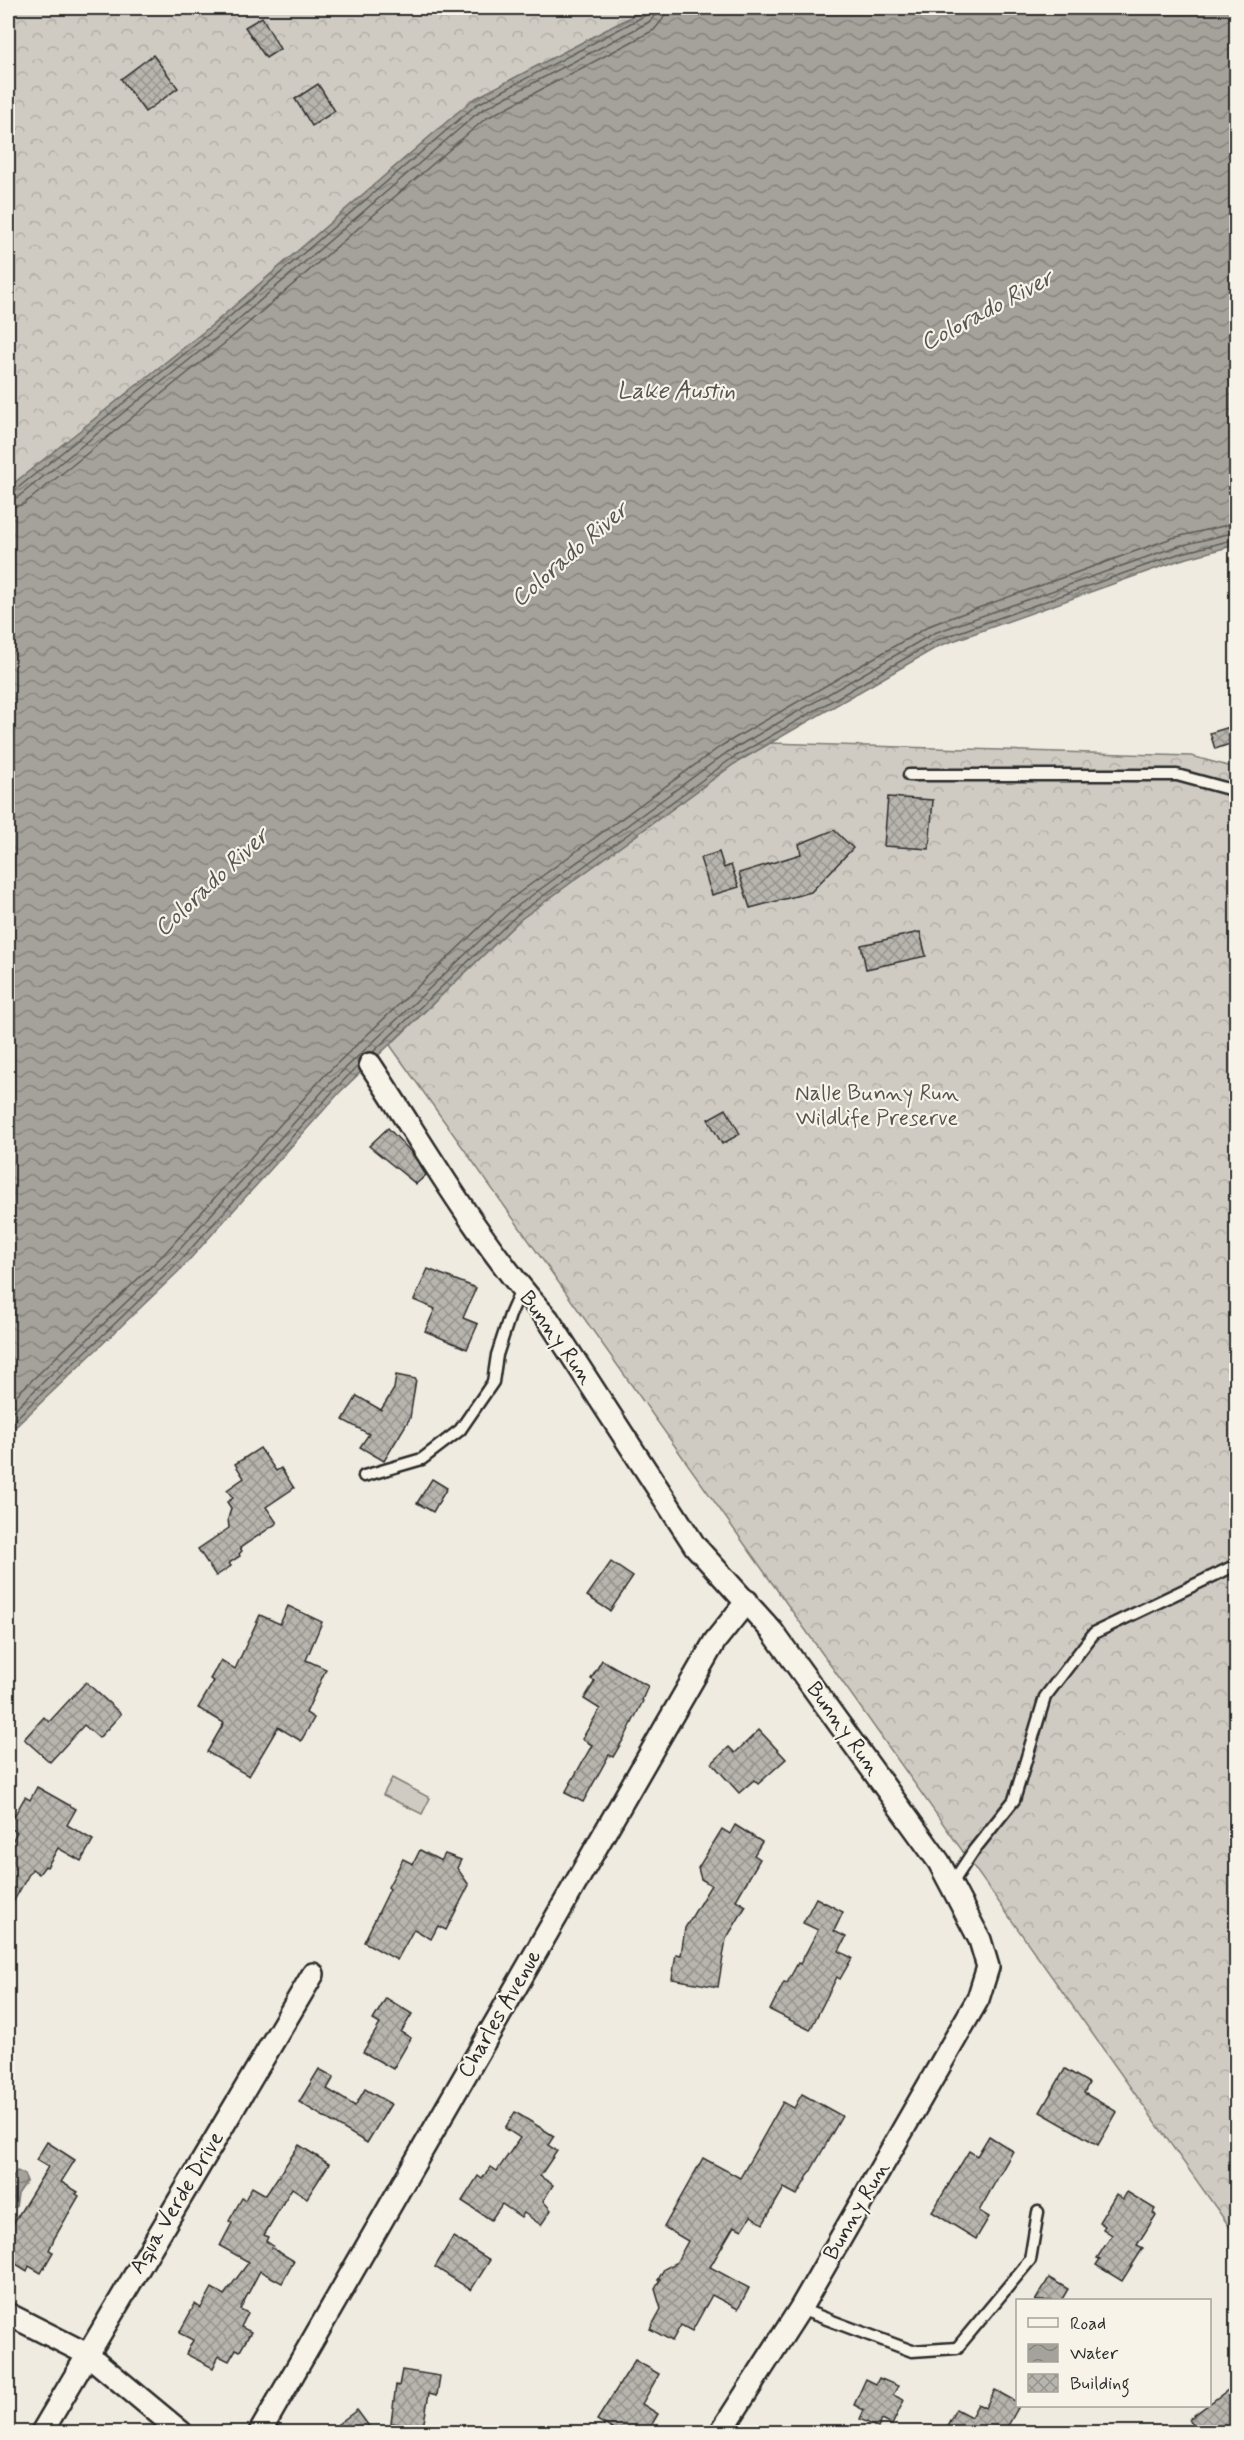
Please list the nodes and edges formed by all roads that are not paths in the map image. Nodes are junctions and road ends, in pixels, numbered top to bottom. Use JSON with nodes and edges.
{"nodes":[{"id":1,"x":909,"y":775,"type":"dead end"},
{"id":2,"x":1236,"y":791,"type":"edge"},
{"id":3,"x":370,"y":1064,"type":"dead end"},
{"id":4,"x":521,"y":1290,"type":"junction"},
{"id":5,"x":364,"y":1476,"type":"dead end"},
{"id":6,"x":1236,"y":1564,"type":"edge"},
{"id":7,"x":747,"y":1601,"type":"junction"},
{"id":8,"x":951,"y":1886,"type":"junction"},
{"id":9,"x":313,"y":1974,"type":"dead end"},
{"id":10,"x":1038,"y":2212,"type":"dead end"},
{"id":11,"x":800,"y":2310,"type":"junction"},
{"id":12,"x":8,"y":2314,"type":"edge"},
{"id":13,"x":87,"y":2354,"type":"junction"},
{"id":14,"x":42,"y":2433,"type":"edge"},
{"id":15,"x":181,"y":2433,"type":"edge"},
{"id":16,"x":260,"y":2433,"type":"edge"},
{"id":17,"x":721,"y":2433,"type":"edge"}],
"edges":[{"from":1,"to":2,"type":"lane"},
{"from":3,"to":4,"type":"street","name":"Bunny Run"},
{"from":4,"to":5,"type":"lane"},
{"from":4,"to":7,"type":"street","name":"Bunny Run"},
{"from":6,"to":8,"type":"lane"},
{"from":7,"to":8,"type":"street","name":"Bunny Run"},
{"from":7,"to":16,"type":"street","name":"Charles Avenue"},
{"from":8,"to":11,"type":"street","name":"Bunny Run"},
{"from":9,"to":13,"type":"street","name":"Aqua Verde Drive"},
{"from":10,"to":11,"type":"lane"},
{"from":11,"to":17,"type":"street","name":"Bunny Run"},
{"from":12,"to":13,"type":"street"},
{"from":13,"to":14,"type":"street","name":"Aqua Verde Drive"},
{"from":13,"to":15,"type":"street"}]}
